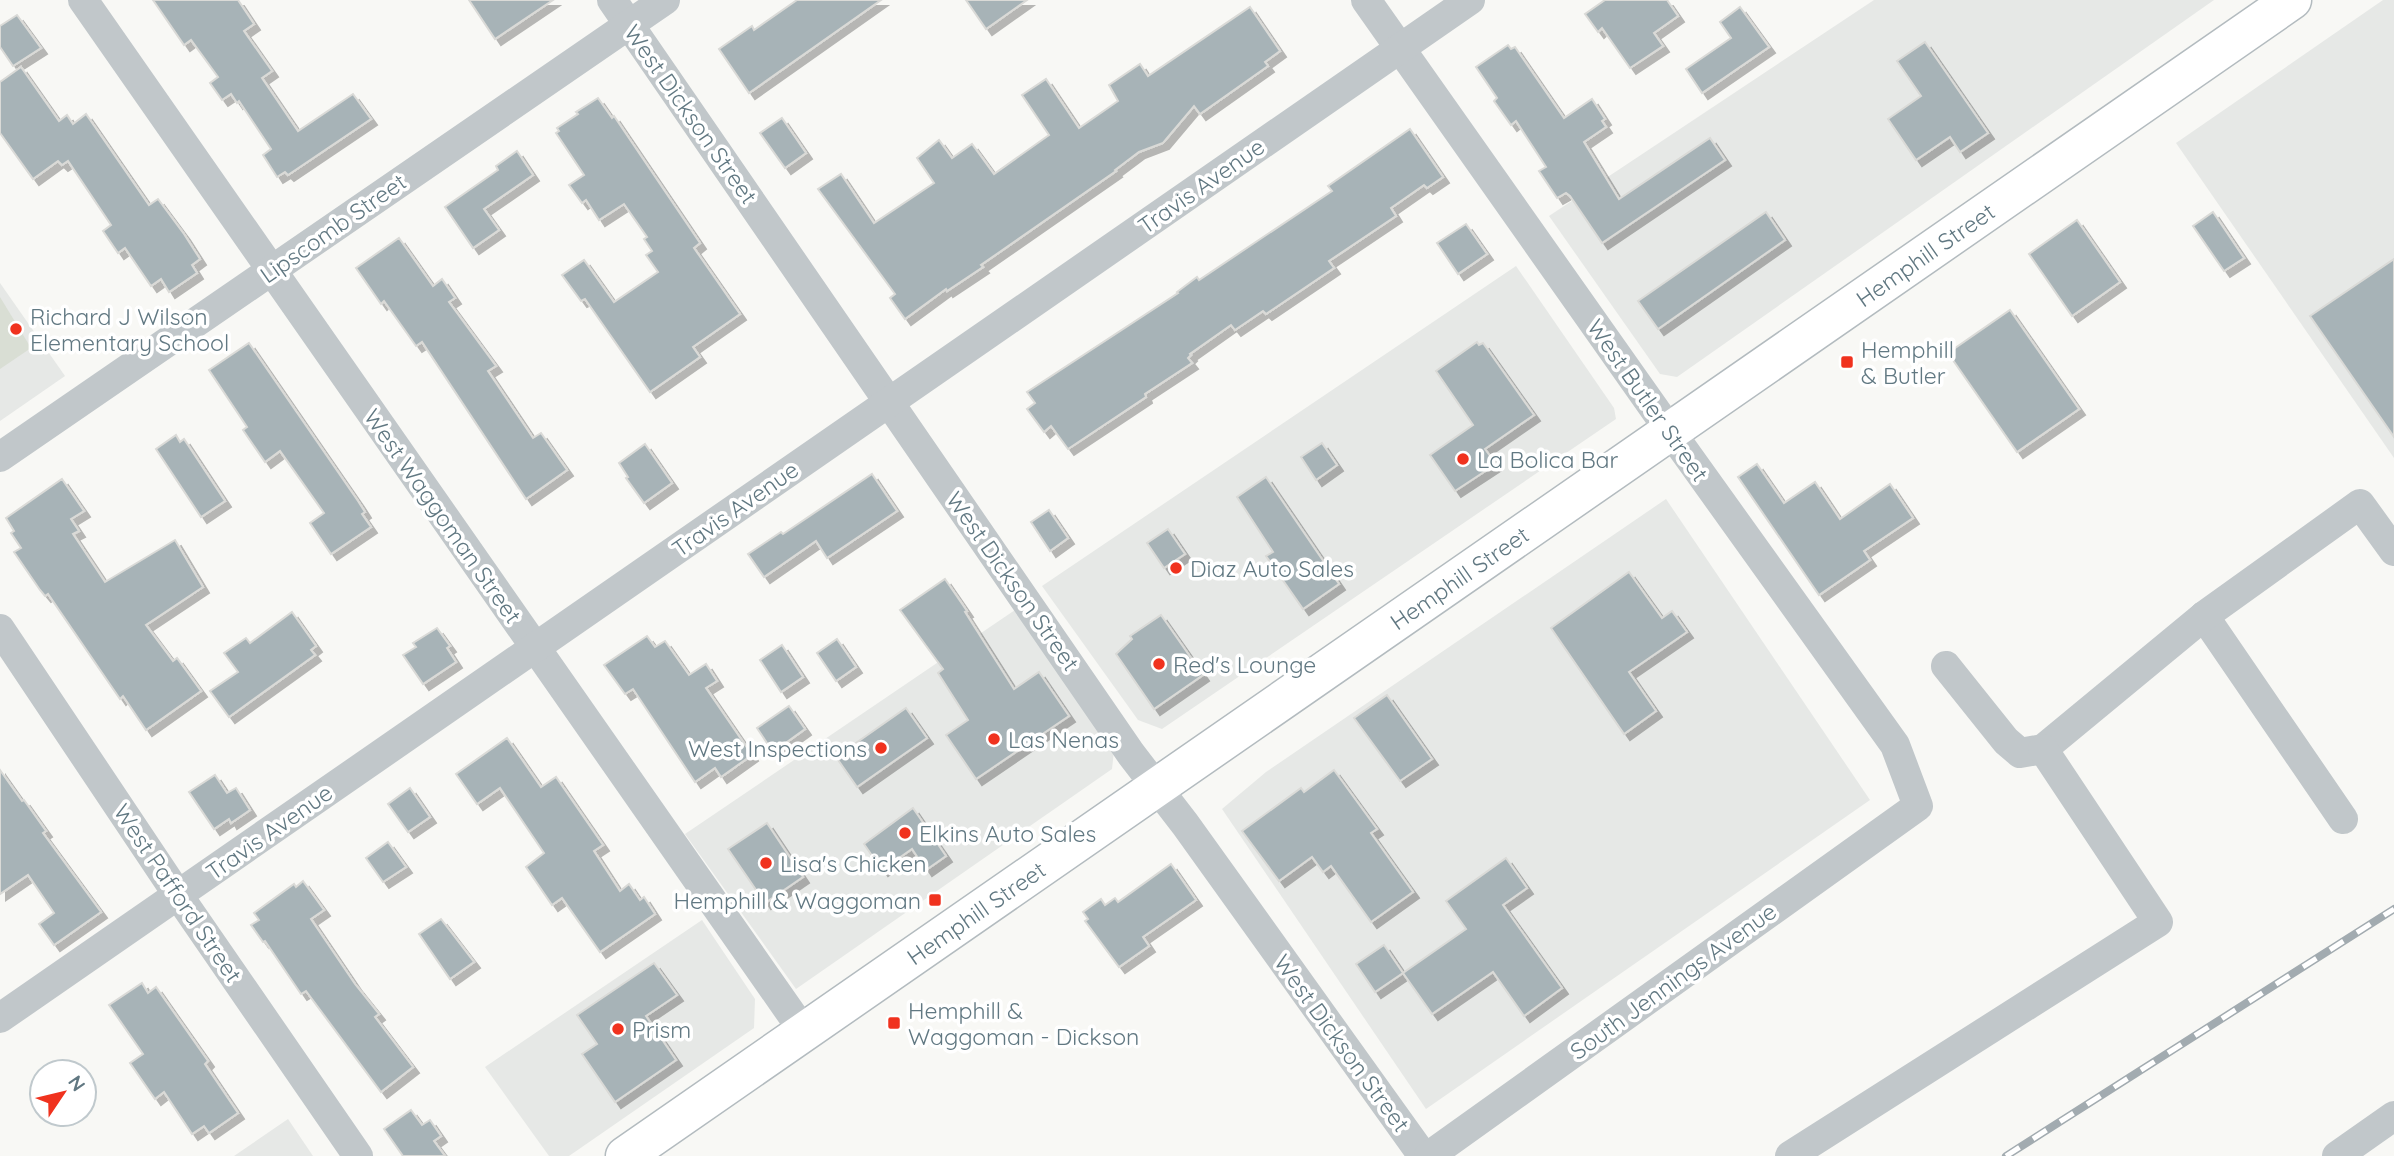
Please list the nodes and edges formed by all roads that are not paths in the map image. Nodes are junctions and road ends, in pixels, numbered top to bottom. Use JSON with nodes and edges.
{"nodes":[{"id":1,"x":83,"y":0,"type":"edge"},
{"id":2,"x":612,"y":0,"type":"edge"},
{"id":3,"x":666,"y":0,"type":"edge"},
{"id":4,"x":1366,"y":0,"type":"edge"},
{"id":5,"x":1470,"y":0,"type":"edge"},
{"id":6,"x":2292,"y":0,"type":"edge"},
{"id":7,"x":629,"y":25,"type":"junction"},
{"id":8,"x":1402,"y":48,"type":"junction"},
{"id":9,"x":272,"y":270,"type":"junction"},
{"id":10,"x":889,"y":402,"type":"junction"},
{"id":11,"x":1670,"y":431,"type":"junction"},
{"id":12,"x":0,"y":457,"type":"edge"},
{"id":13,"x":2394,"y":551,"type":"edge"},
{"id":14,"x":2204,"y":615,"type":"junction"},
{"id":15,"x":0,"y":629,"type":"edge"},
{"id":16,"x":535,"y":647,"type":"junction"},
{"id":17,"x":1946,"y":666,"type":"dead end"},
{"id":18,"x":2043,"y":749,"type":"junction"},
{"id":19,"x":1157,"y":787,"type":"junction"},
{"id":20,"x":1918,"y":806,"type":"joint"},
{"id":21,"x":2343,"y":819,"type":"dead end"},
{"id":22,"x":178,"y":895,"type":"junction"},
{"id":23,"x":0,"y":1018,"type":"edge"},
{"id":24,"x":804,"y":1032,"type":"junction"},
{"id":25,"x":2394,"y":1116,"type":"edge"},
{"id":26,"x":358,"y":1156,"type":"edge"},
{"id":27,"x":625,"y":1156,"type":"edge"},
{"id":28,"x":1423,"y":1156,"type":"edge"},
{"id":29,"x":1429,"y":1156,"type":"edge"},
{"id":30,"x":1790,"y":1156,"type":"edge"},
{"id":31,"x":2337,"y":1156,"type":"edge"}],
"edges":[{"from":1,"to":9,"type":"street","name":"West Waggoman Street"},
{"from":2,"to":7,"type":"street","name":"West Dickson Street"},
{"from":3,"to":7,"type":"street","name":"Lipscomb Street"},
{"from":4,"to":8,"type":"street","name":"West Butler Street"},
{"from":5,"to":8,"type":"street","name":"Travis Avenue"},
{"from":6,"to":11,"type":"main road","name":"Hemphill Street"},
{"from":7,"to":9,"type":"street","name":"Lipscomb Street"},
{"from":7,"to":10,"type":"street","name":"West Dickson Street"},
{"from":8,"to":10,"type":"street","name":"Travis Avenue"},
{"from":8,"to":11,"type":"street","name":"West Butler Street"},
{"from":9,"to":12,"type":"street","name":"Lipscomb Street"},
{"from":9,"to":16,"type":"street","name":"West Waggoman Street"},
{"from":10,"to":16,"type":"street","name":"Travis Avenue"},
{"from":10,"to":19,"type":"street","name":"West Dickson Street"},
{"from":11,"to":19,"type":"main road","name":"Hemphill Street"},
{"from":11,"to":20,"type":"street","name":"West Butler Street"},
{"from":13,"to":14,"type":"street"},
{"from":14,"to":18,"type":"street"},
{"from":14,"to":21,"type":"street"},
{"from":15,"to":22,"type":"street","name":"West Pafford Street"},
{"from":16,"to":22,"type":"street","name":"Travis Avenue"},
{"from":16,"to":24,"type":"street","name":"West Waggoman Street"},
{"from":17,"to":18,"type":"street"},
{"from":18,"to":30,"type":"street"},
{"from":19,"to":24,"type":"main road","name":"Hemphill Street"},
{"from":19,"to":28,"type":"street","name":"West Dickson Street"},
{"from":20,"to":29,"type":"street","name":"South Jennings Avenue"},
{"from":22,"to":23,"type":"street","name":"Travis Avenue"},
{"from":22,"to":26,"type":"street","name":"West Pafford Street"},
{"from":24,"to":27,"type":"main road","name":"Hemphill Street"},
{"from":25,"to":31,"type":"street"}]}
